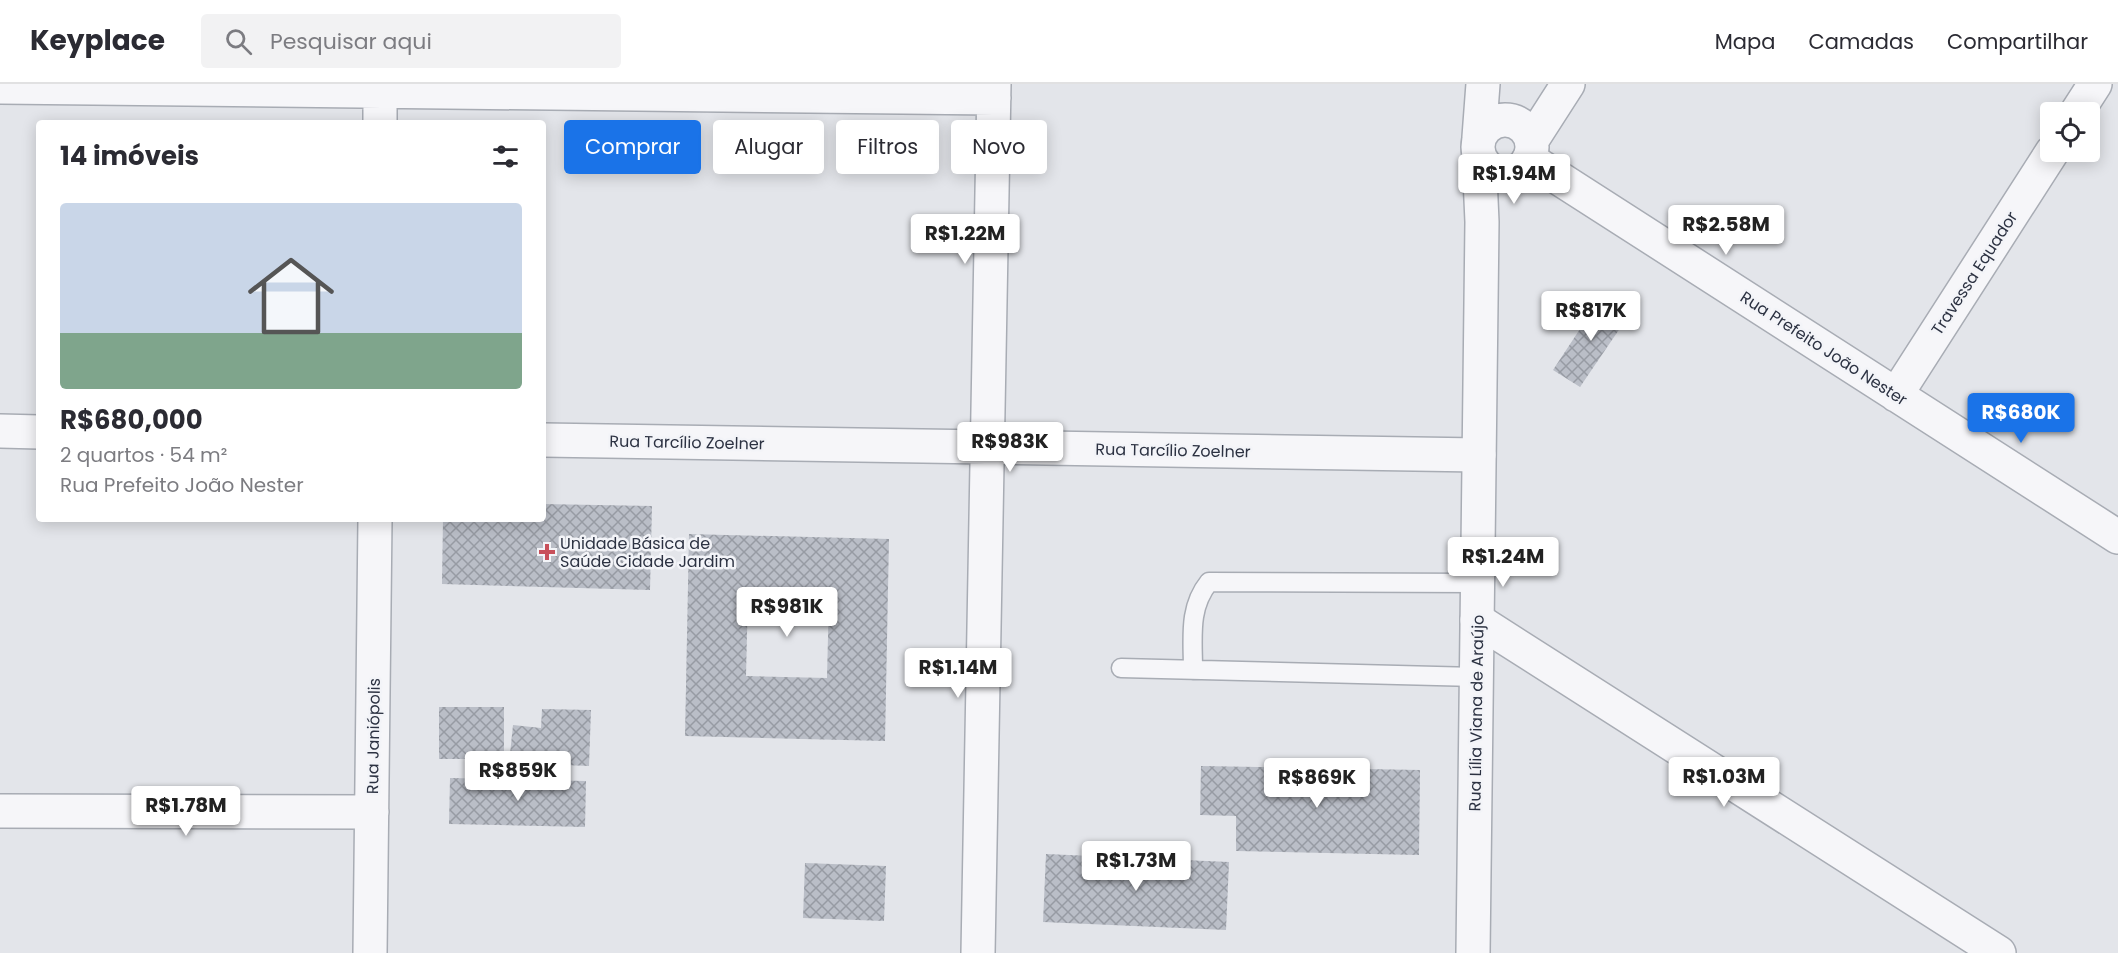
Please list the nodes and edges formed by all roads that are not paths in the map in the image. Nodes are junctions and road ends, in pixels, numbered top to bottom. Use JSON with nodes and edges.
{"nodes":[{"id":1,"x":1484,"y":84,"type":"edge"},
{"id":2,"x":1568,"y":84,"type":"edge"},
{"id":3,"x":2095,"y":84,"type":"edge"},
{"id":4,"x":0,"y":87,"type":"edge"},
{"id":5,"x":380,"y":87,"type":"edge"},
{"id":6,"x":994,"y":91,"type":"edge"},
{"id":7,"x":2083,"y":102,"type":"edge"},
{"id":8,"x":380,"y":120,"type":"edge"},
{"id":9,"x":1488,"y":146,"type":"junction"},
{"id":10,"x":1530,"y":150,"type":"junction"},
{"id":11,"x":2046,"y":162,"type":"edge"},
{"id":12,"x":1896,"y":395,"type":"junction"},
{"id":13,"x":0,"y":431,"type":"edge"},
{"id":14,"x":36,"y":432,"type":"edge"},
{"id":15,"x":546,"y":440,"type":"edge"},
{"id":16,"x":988,"y":447,"type":"junction"},
{"id":17,"x":1479,"y":455,"type":"junction"},
{"id":18,"x":375,"y":522,"type":"edge"},
{"id":19,"x":2118,"y":537,"type":"edge"},
{"id":20,"x":1477,"y":583,"type":"junction"},
{"id":21,"x":1477,"y":620,"type":"junction"},
{"id":22,"x":1121,"y":668,"type":"dead end"},
{"id":23,"x":1193,"y":670,"type":"junction"},
{"id":24,"x":1476,"y":676,"type":"junction"},
{"id":25,"x":0,"y":811,"type":"edge"},
{"id":26,"x":372,"y":812,"type":"junction"},
{"id":27,"x":370,"y":953,"type":"edge"},
{"id":28,"x":978,"y":953,"type":"edge"},
{"id":29,"x":1473,"y":953,"type":"edge"},
{"id":30,"x":1999,"y":953,"type":"edge"}],
"edges":[{"from":1,"to":9,"type":"street","name":"Rua Lília Viana de Araújo"},
{"from":2,"to":10,"type":"street"},
{"from":3,"to":7,"type":"street"},
{"from":4,"to":5,"type":"street"},
{"from":5,"to":6,"type":"street"},
{"from":5,"to":8,"type":"street"},
{"from":6,"to":16,"type":"street"},
{"from":9,"to":10,"type":"street"},
{"from":9,"to":10,"type":"street","name":"Rua Prefeito João Nester"},
{"from":9,"to":17,"type":"street","name":"Rua Lília Viana de Araújo"},
{"from":10,"to":12,"type":"street","name":"Rua Prefeito João Nester"},
{"from":11,"to":12,"type":"street","name":"Travessa Equador"},
{"from":12,"to":19,"type":"street","name":"Rua Prefeito João Nester"},
{"from":13,"to":14,"type":"street"},
{"from":15,"to":16,"type":"street","name":"Rua Tarcílio Zoelner"},
{"from":16,"to":17,"type":"street","name":"Rua Tarcílio Zoelner"},
{"from":16,"to":28,"type":"street"},
{"from":17,"to":20,"type":"street","name":"Rua Lília Viana de Araújo"},
{"from":18,"to":26,"type":"street","name":"Rua Janiópolis"},
{"from":20,"to":21,"type":"street","name":"Rua Lília Viana de Araújo"},
{"from":20,"to":23,"type":"lane"},
{"from":21,"to":24,"type":"street","name":"Rua Lília Viana de Araújo"},
{"from":21,"to":30,"type":"street"},
{"from":22,"to":23,"type":"lane"},
{"from":23,"to":24,"type":"lane"},
{"from":24,"to":29,"type":"street","name":"Rua Lília Viana de Araújo"},
{"from":25,"to":26,"type":"street"},
{"from":26,"to":27,"type":"street","name":"Rua Janiópolis"}]}
